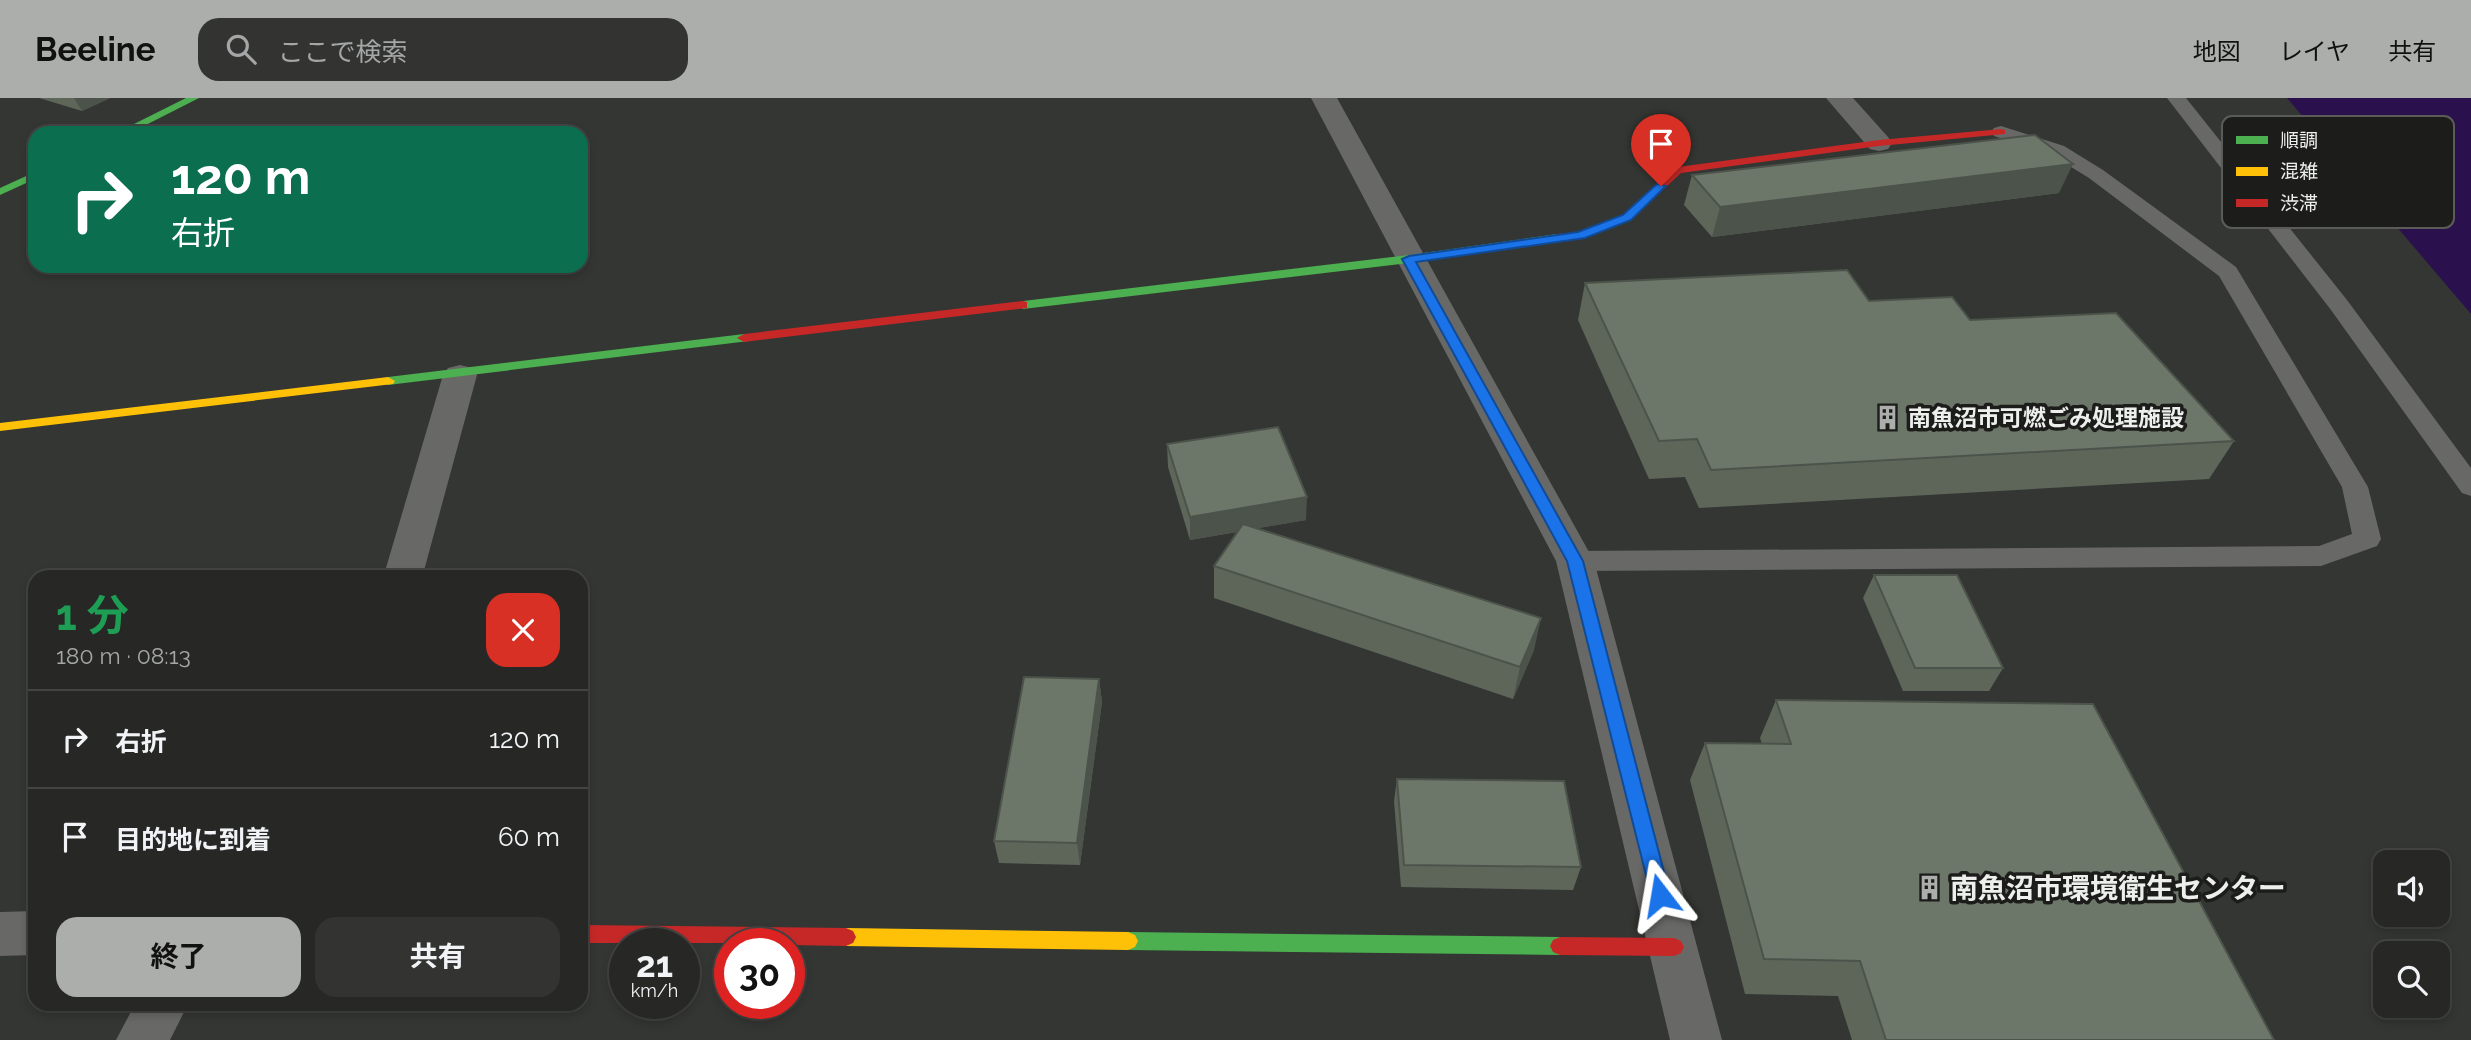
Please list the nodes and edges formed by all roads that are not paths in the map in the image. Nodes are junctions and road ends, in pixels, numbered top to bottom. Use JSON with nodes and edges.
{"nodes":[{"id":1,"x":194,"y":98,"type":"edge"},
{"id":2,"x":1324,"y":98,"type":"edge"},
{"id":3,"x":1839,"y":98,"type":"edge"},
{"id":4,"x":2176,"y":98,"type":"edge"},
{"id":5,"x":136,"y":126,"type":"edge"},
{"id":6,"x":2001,"y":132,"type":"joint"},
{"id":7,"x":1879,"y":144,"type":"junction"},
{"id":8,"x":2222,"y":156,"type":"edge"},
{"id":9,"x":28,"y":178,"type":"edge"},
{"id":10,"x":0,"y":192,"type":"edge"},
{"id":11,"x":2278,"y":228,"type":"edge"},
{"id":12,"x":1409,"y":259,"type":"junction"},
{"id":13,"x":460,"y":374,"type":"junction"},
{"id":14,"x":0,"y":428,"type":"edge"},
{"id":15,"x":2471,"y":487,"type":"edge"},
{"id":16,"x":1575,"y":561,"type":"junction"},
{"id":17,"x":404,"y":570,"type":"edge"},
{"id":18,"x":28,"y":933,"type":"edge"},
{"id":19,"x":0,"y":934,"type":"edge"},
{"id":20,"x":588,"y":934,"type":"edge"},
{"id":21,"x":1674,"y":947,"type":"junction"},
{"id":22,"x":159,"y":1011,"type":"edge"},
{"id":23,"x":142,"y":1040,"type":"edge"},
{"id":24,"x":1696,"y":1040,"type":"edge"}],
"edges":[{"from":1,"to":5,"type":"street"},
{"from":2,"to":12,"type":"street"},
{"from":3,"to":7,"type":"street"},
{"from":4,"to":8,"type":"lane"},
{"from":6,"to":7,"type":"street"},
{"from":6,"to":16,"type":"lane"},
{"from":7,"to":12,"type":"street"},
{"from":9,"to":10,"type":"street"},
{"from":11,"to":15,"type":"lane"},
{"from":12,"to":13,"type":"street"},
{"from":12,"to":16,"type":"street"},
{"from":13,"to":14,"type":"street"},
{"from":13,"to":17,"type":"street"},
{"from":16,"to":21,"type":"street"},
{"from":18,"to":19,"type":"street"},
{"from":20,"to":21,"type":"street"},
{"from":21,"to":24,"type":"street"},
{"from":22,"to":23,"type":"street"}]}
